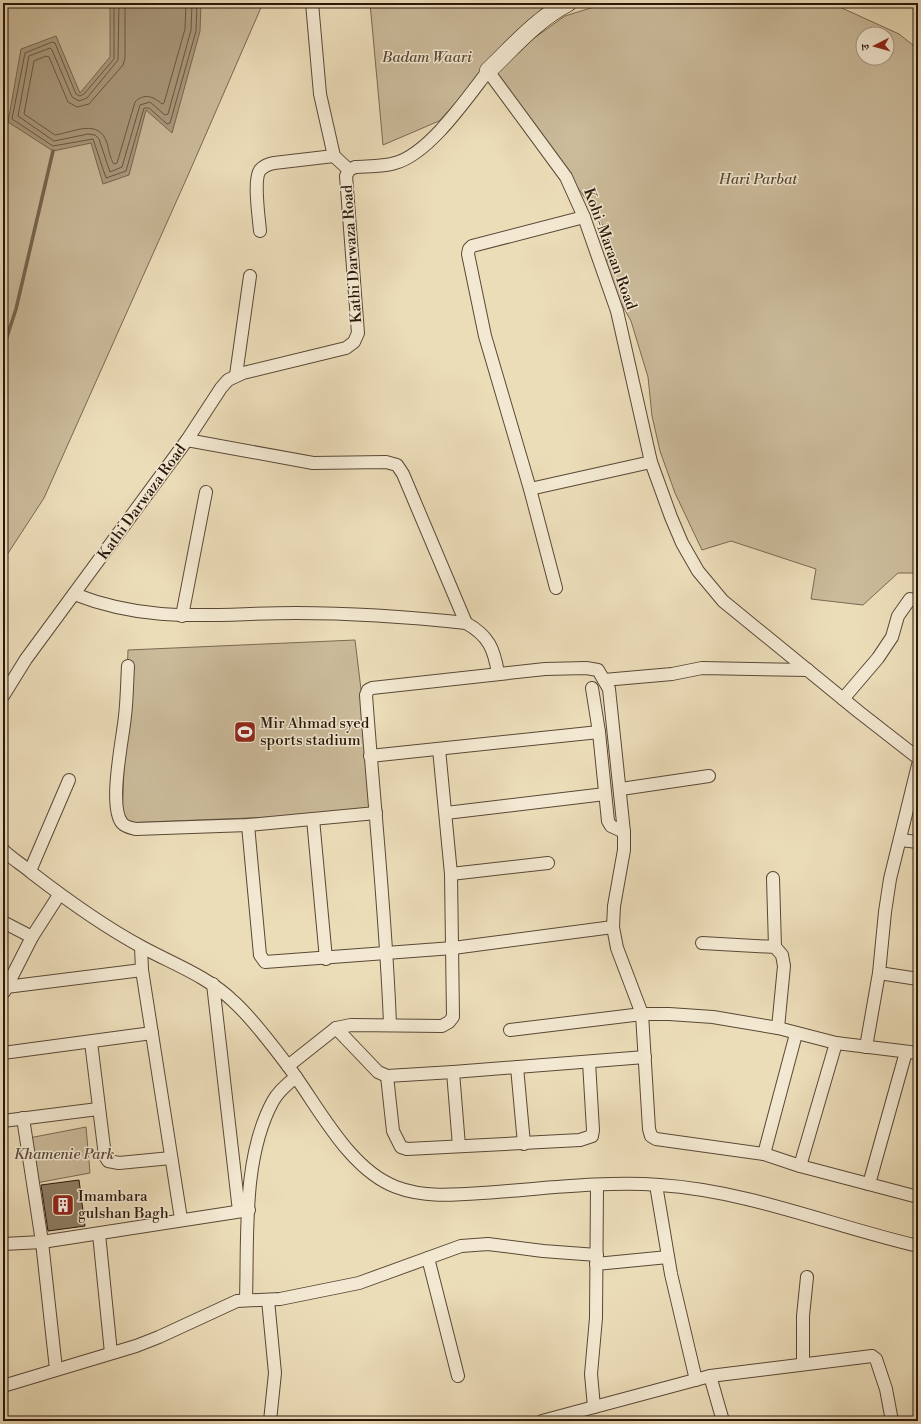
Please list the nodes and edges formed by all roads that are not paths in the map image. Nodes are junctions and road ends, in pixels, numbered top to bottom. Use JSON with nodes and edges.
{"nodes":[{"id":1,"x":312,"y":3,"type":"edge"},
{"id":2,"x":568,"y":3,"type":"edge"},
{"id":3,"x":488,"y":70,"type":"junction"},
{"id":4,"x":334,"y":156,"type":"junction"},
{"id":5,"x":349,"y":170,"type":"junction"},
{"id":6,"x":584,"y":218,"type":"junction"},
{"id":7,"x":260,"y":231,"type":"dead end"},
{"id":8,"x":250,"y":276,"type":"dead end"},
{"id":9,"x":236,"y":375,"type":"junction"},
{"id":10,"x":187,"y":440,"type":"junction"},
{"id":11,"x":652,"y":462,"type":"junction"},
{"id":12,"x":530,"y":489,"type":"junction"},
{"id":13,"x":206,"y":492,"type":"dead end"},
{"id":14,"x":556,"y":588,"type":"dead end"},
{"id":15,"x":74,"y":594,"type":"junction"},
{"id":16,"x":918,"y":601,"type":"edge"},
{"id":17,"x":182,"y":616,"type":"junction"},
{"id":18,"x":466,"y":623,"type":"junction"},
{"id":19,"x":128,"y":666,"type":"dead end"},
{"id":20,"x":808,"y":670,"type":"junction"},
{"id":21,"x":498,"y":673,"type":"junction"},
{"id":22,"x":604,"y":680,"type":"junction"},
{"id":23,"x":592,"y":688,"type":"dead end"},
{"id":24,"x":3,"y":696,"type":"edge"},
{"id":25,"x":843,"y":699,"type":"junction"},
{"id":26,"x":599,"y":732,"type":"junction"},
{"id":27,"x":439,"y":749,"type":"junction"},
{"id":28,"x":370,"y":756,"type":"junction"},
{"id":29,"x":918,"y":758,"type":"edge"},
{"id":30,"x":918,"y":765,"type":"edge"},
{"id":31,"x":709,"y":776,"type":"dead end"},
{"id":32,"x":69,"y":780,"type":"dead end"},
{"id":33,"x":620,"y":789,"type":"junction"},
{"id":34,"x":605,"y":794,"type":"junction"},
{"id":35,"x":376,"y":813,"type":"junction"},
{"id":36,"x":446,"y":813,"type":"junction"},
{"id":37,"x":314,"y":819,"type":"junction"},
{"id":38,"x":248,"y":825,"type":"junction"},
{"id":39,"x":624,"y":832,"type":"junction"},
{"id":40,"x":900,"y":840,"type":"junction"},
{"id":41,"x":918,"y":842,"type":"edge"},
{"id":42,"x":3,"y":850,"type":"edge"},
{"id":43,"x":548,"y":863,"type":"dead end"},
{"id":44,"x":30,"y":871,"type":"junction"},
{"id":45,"x":451,"y":874,"type":"junction"},
{"id":46,"x":773,"y":878,"type":"dead end"},
{"id":47,"x":59,"y":895,"type":"junction"},
{"id":48,"x":3,"y":922,"type":"edge"},
{"id":49,"x":613,"y":926,"type":"junction"},
{"id":50,"x":32,"y":938,"type":"junction"},
{"id":51,"x":702,"y":943,"type":"dead end"},
{"id":52,"x":141,"y":947,"type":"junction"},
{"id":53,"x":775,"y":947,"type":"junction"},
{"id":54,"x":453,"y":948,"type":"junction"},
{"id":55,"x":388,"y":954,"type":"junction"},
{"id":56,"x":326,"y":959,"type":"junction"},
{"id":57,"x":142,"y":970,"type":"junction"},
{"id":58,"x":879,"y":973,"type":"junction"},
{"id":59,"x":918,"y":979,"type":"edge"},
{"id":60,"x":213,"y":984,"type":"junction"},
{"id":61,"x":5,"y":990,"type":"edge"},
{"id":62,"x":642,"y":1014,"type":"junction"},
{"id":63,"x":390,"y":1025,"type":"junction"},
{"id":64,"x":336,"y":1028,"type":"junction"},
{"id":65,"x":778,"y":1028,"type":"junction"},
{"id":66,"x":510,"y":1030,"type":"dead end"},
{"id":67,"x":152,"y":1033,"type":"junction"},
{"id":68,"x":796,"y":1034,"type":"junction"},
{"id":69,"x":91,"y":1042,"type":"junction"},
{"id":70,"x":836,"y":1043,"type":"junction"},
{"id":71,"x":866,"y":1047,"type":"junction"},
{"id":72,"x":3,"y":1053,"type":"edge"},
{"id":73,"x":912,"y":1053,"type":"edge"},
{"id":74,"x":645,"y":1057,"type":"junction"},
{"id":75,"x":589,"y":1062,"type":"junction"},
{"id":76,"x":288,"y":1066,"type":"junction"},
{"id":77,"x":517,"y":1067,"type":"junction"},
{"id":78,"x":454,"y":1072,"type":"junction"},
{"id":79,"x":386,"y":1076,"type":"junction"},
{"id":80,"x":296,"y":1077,"type":"junction"},
{"id":81,"x":98,"y":1109,"type":"junction"},
{"id":82,"x":23,"y":1118,"type":"junction"},
{"id":83,"x":3,"y":1121,"type":"edge"},
{"id":84,"x":524,"y":1144,"type":"junction"},
{"id":85,"x":459,"y":1146,"type":"junction"},
{"id":86,"x":764,"y":1154,"type":"junction"},
{"id":87,"x":171,"y":1158,"type":"junction"},
{"id":88,"x":800,"y":1166,"type":"junction"},
{"id":89,"x":869,"y":1184,"type":"junction"},
{"id":90,"x":656,"y":1185,"type":"junction"},
{"id":91,"x":597,"y":1186,"type":"junction"},
{"id":92,"x":918,"y":1196,"type":"edge"},
{"id":93,"x":244,"y":1210,"type":"junction"},
{"id":94,"x":181,"y":1219,"type":"junction"},
{"id":95,"x":99,"y":1234,"type":"junction"},
{"id":96,"x":42,"y":1242,"type":"junction"},
{"id":97,"x":3,"y":1244,"type":"edge"},
{"id":98,"x":918,"y":1246,"type":"edge"},
{"id":99,"x":668,"y":1257,"type":"junction"},
{"id":100,"x":428,"y":1258,"type":"junction"},
{"id":101,"x":596,"y":1260,"type":"junction"},
{"id":102,"x":807,"y":1277,"type":"dead end"},
{"id":103,"x":246,"y":1299,"type":"junction"},
{"id":104,"x":268,"y":1300,"type":"junction"},
{"id":105,"x":111,"y":1353,"type":"junction"},
{"id":106,"x":803,"y":1364,"type":"junction"},
{"id":107,"x":56,"y":1369,"type":"junction"},
{"id":108,"x":458,"y":1376,"type":"dead end"},
{"id":109,"x":710,"y":1376,"type":"junction"},
{"id":110,"x":696,"y":1380,"type":"junction"},
{"id":111,"x":3,"y":1386,"type":"edge"},
{"id":112,"x":594,"y":1407,"type":"junction"},
{"id":113,"x":270,"y":1421,"type":"edge"},
{"id":114,"x":542,"y":1421,"type":"edge"},
{"id":115,"x":723,"y":1421,"type":"edge"},
{"id":116,"x":892,"y":1421,"type":"edge"}],
"edges":[{"from":1,"to":4,"type":"street"},
{"from":2,"to":3,"type":"street","name":"Kathi Darwaza Road"},
{"from":3,"to":5,"type":"street","name":"Kathi Darwaza Road"},
{"from":3,"to":6,"type":"street","name":"Kohi-Maraan Road"},
{"from":4,"to":5,"type":"street"},
{"from":4,"to":7,"type":"street"},
{"from":5,"to":9,"type":"street","name":"Kathi Darwaza Road"},
{"from":6,"to":11,"type":"street","name":"Kohi-Maraan Road"},
{"from":6,"to":12,"type":"street"},
{"from":8,"to":9,"type":"street"},
{"from":9,"to":10,"type":"street","name":"Kathi Darwaza Road"},
{"from":10,"to":15,"type":"street","name":"Kathi Darwaza Road"},
{"from":10,"to":18,"type":"street"},
{"from":11,"to":12,"type":"street"},
{"from":11,"to":20,"type":"street","name":"Kohi-Maraan Road"},
{"from":12,"to":14,"type":"street"},
{"from":13,"to":17,"type":"street"},
{"from":15,"to":17,"type":"street"},
{"from":15,"to":24,"type":"street","name":"Kathi Darwaza Road"},
{"from":16,"to":25,"type":"street"},
{"from":17,"to":18,"type":"street"},
{"from":18,"to":21,"type":"street"},
{"from":19,"to":38,"type":"street"},
{"from":20,"to":22,"type":"street"},
{"from":20,"to":25,"type":"street","name":"Kohi-Maraan Road"},
{"from":21,"to":22,"type":"street"},
{"from":21,"to":28,"type":"street"},
{"from":22,"to":33,"type":"street"},
{"from":23,"to":26,"type":"street"},
{"from":25,"to":29,"type":"street","name":"Kohi-Maraan Road"},
{"from":26,"to":27,"type":"street"},
{"from":26,"to":34,"type":"street"},
{"from":27,"to":28,"type":"street"},
{"from":27,"to":36,"type":"street"},
{"from":28,"to":35,"type":"street"},
{"from":30,"to":40,"type":"street"},
{"from":31,"to":33,"type":"street"},
{"from":32,"to":44,"type":"street"},
{"from":33,"to":39,"type":"street"},
{"from":34,"to":36,"type":"street"},
{"from":34,"to":39,"type":"street"},
{"from":35,"to":37,"type":"street"},
{"from":35,"to":55,"type":"street"},
{"from":36,"to":45,"type":"street"},
{"from":37,"to":38,"type":"street"},
{"from":37,"to":56,"type":"street"},
{"from":38,"to":56,"type":"street"},
{"from":39,"to":49,"type":"street"},
{"from":40,"to":41,"type":"street"},
{"from":40,"to":58,"type":"street"},
{"from":42,"to":44,"type":"street"},
{"from":43,"to":45,"type":"street"},
{"from":44,"to":47,"type":"street"},
{"from":45,"to":54,"type":"street"},
{"from":46,"to":53,"type":"street"},
{"from":47,"to":50,"type":"street"},
{"from":47,"to":52,"type":"street"},
{"from":48,"to":50,"type":"street"},
{"from":49,"to":54,"type":"street"},
{"from":49,"to":62,"type":"street"},
{"from":50,"to":61,"type":"street"},
{"from":51,"to":53,"type":"street"},
{"from":52,"to":57,"type":"street"},
{"from":52,"to":60,"type":"street"},
{"from":53,"to":65,"type":"street"},
{"from":54,"to":55,"type":"street"},
{"from":54,"to":63,"type":"street"},
{"from":55,"to":56,"type":"street"},
{"from":55,"to":63,"type":"street"},
{"from":57,"to":61,"type":"street"},
{"from":57,"to":67,"type":"street"},
{"from":58,"to":59,"type":"street"},
{"from":58,"to":71,"type":"street"},
{"from":60,"to":76,"type":"street"},
{"from":60,"to":93,"type":"street"},
{"from":62,"to":65,"type":"street"},
{"from":62,"to":66,"type":"street"},
{"from":62,"to":74,"type":"street"},
{"from":63,"to":64,"type":"street"},
{"from":64,"to":76,"type":"street"},
{"from":64,"to":79,"type":"street"},
{"from":65,"to":68,"type":"street"},
{"from":67,"to":69,"type":"street"},
{"from":67,"to":87,"type":"street"},
{"from":68,"to":70,"type":"street"},
{"from":68,"to":86,"type":"street"},
{"from":69,"to":72,"type":"street"},
{"from":69,"to":81,"type":"street"},
{"from":70,"to":71,"type":"street"},
{"from":70,"to":88,"type":"street"},
{"from":71,"to":73,"type":"street"},
{"from":73,"to":89,"type":"street"},
{"from":74,"to":75,"type":"street"},
{"from":74,"to":86,"type":"street"},
{"from":75,"to":77,"type":"street"},
{"from":75,"to":84,"type":"street"},
{"from":76,"to":80,"type":"street"},
{"from":77,"to":78,"type":"street"},
{"from":77,"to":84,"type":"street"},
{"from":78,"to":79,"type":"street"},
{"from":78,"to":85,"type":"street"},
{"from":79,"to":85,"type":"street"},
{"from":80,"to":91,"type":"street"},
{"from":80,"to":93,"type":"street"},
{"from":81,"to":82,"type":"street"},
{"from":81,"to":87,"type":"street"},
{"from":82,"to":83,"type":"street"},
{"from":82,"to":96,"type":"street"},
{"from":84,"to":85,"type":"street"},
{"from":86,"to":88,"type":"street"},
{"from":87,"to":94,"type":"street"},
{"from":88,"to":89,"type":"street"},
{"from":89,"to":92,"type":"street"},
{"from":90,"to":91,"type":"street"},
{"from":90,"to":98,"type":"street"},
{"from":90,"to":99,"type":"street"},
{"from":91,"to":101,"type":"street"},
{"from":93,"to":94,"type":"street"},
{"from":93,"to":103,"type":"street"},
{"from":94,"to":95,"type":"street"},
{"from":95,"to":96,"type":"street"},
{"from":95,"to":105,"type":"street"},
{"from":96,"to":97,"type":"street"},
{"from":96,"to":107,"type":"street"},
{"from":99,"to":101,"type":"street"},
{"from":99,"to":110,"type":"street"},
{"from":100,"to":101,"type":"street"},
{"from":100,"to":104,"type":"street"},
{"from":100,"to":108,"type":"street"},
{"from":101,"to":112,"type":"street"},
{"from":102,"to":106,"type":"street"},
{"from":103,"to":104,"type":"street"},
{"from":103,"to":105,"type":"street"},
{"from":104,"to":113,"type":"street"},
{"from":105,"to":107,"type":"street"},
{"from":106,"to":109,"type":"street"},
{"from":106,"to":116,"type":"street"},
{"from":107,"to":111,"type":"street"},
{"from":109,"to":110,"type":"street"},
{"from":109,"to":115,"type":"street"},
{"from":110,"to":112,"type":"street"},
{"from":112,"to":114,"type":"street"}]}
